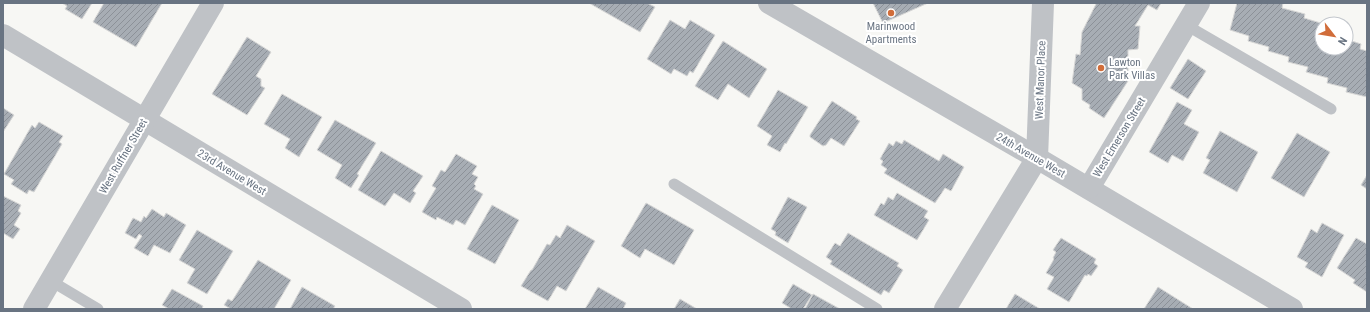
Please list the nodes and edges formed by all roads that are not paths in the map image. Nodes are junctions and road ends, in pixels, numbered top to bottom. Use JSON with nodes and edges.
{"nodes":[{"id":1,"x":213,"y":3,"type":"edge"},
{"id":2,"x":769,"y":3,"type":"edge"},
{"id":3,"x":1043,"y":3,"type":"edge"},
{"id":4,"x":1199,"y":3,"type":"edge"},
{"id":5,"x":1186,"y":25,"type":"junction"},
{"id":6,"x":3,"y":35,"type":"edge"},
{"id":7,"x":1330,"y":109,"type":"dead end"},
{"id":8,"x":144,"y":120,"type":"junction"},
{"id":9,"x":1037,"y":158,"type":"junction"},
{"id":10,"x":674,"y":184,"type":"dead end"},
{"id":11,"x":1089,"y":188,"type":"junction"},
{"id":12,"x":51,"y":281,"type":"junction"},
{"id":13,"x":34,"y":309,"type":"edge"},
{"id":14,"x":98,"y":309,"type":"edge"},
{"id":15,"x":461,"y":309,"type":"edge"},
{"id":16,"x":877,"y":309,"type":"edge"},
{"id":17,"x":945,"y":309,"type":"edge"},
{"id":18,"x":1292,"y":309,"type":"edge"}],
"edges":[{"from":1,"to":8,"type":"street","name":"West Ruffner Street"},
{"from":2,"to":9,"type":"street","name":"24th Avenue West"},
{"from":3,"to":9,"type":"street","name":"West Manor Place"},
{"from":4,"to":5,"type":"street","name":"West Emerson Street"},
{"from":5,"to":7,"type":"lane"},
{"from":5,"to":11,"type":"street","name":"West Emerson Street"},
{"from":6,"to":8,"type":"street","name":"23rd Avenue West"},
{"from":8,"to":12,"type":"street","name":"West Ruffner Street"},
{"from":8,"to":15,"type":"street","name":"23rd Avenue West"},
{"from":9,"to":11,"type":"street","name":"24th Avenue West"},
{"from":9,"to":17,"type":"street"},
{"from":10,"to":16,"type":"lane"},
{"from":11,"to":18,"type":"street","name":"24th Avenue West"},
{"from":12,"to":13,"type":"street","name":"West Ruffner Street"},
{"from":12,"to":14,"type":"lane"}]}
